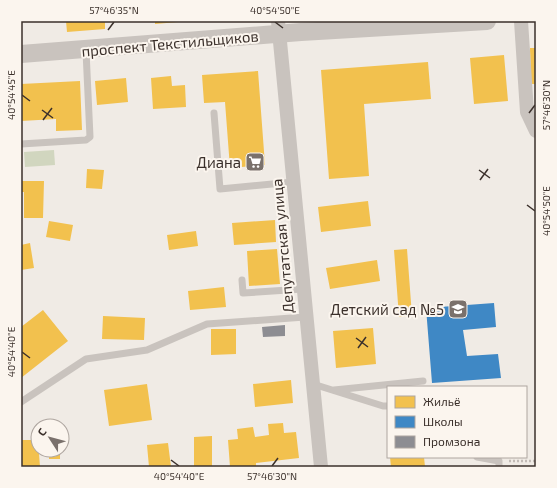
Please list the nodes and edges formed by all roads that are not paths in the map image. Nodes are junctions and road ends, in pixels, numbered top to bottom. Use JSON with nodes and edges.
{"nodes":[{"id":1,"x":487,"y":21,"type":"edge"},
{"id":2,"x":521,"y":21,"type":"edge"},
{"id":3,"x":279,"y":27,"type":"edge"},
{"id":4,"x":86,"y":50,"type":"junction"},
{"id":5,"x":21,"y":54,"type":"edge"},
{"id":6,"x":214,"y":113,"type":"dead end"},
{"id":7,"x":536,"y":131,"type":"edge"},
{"id":8,"x":21,"y":144,"type":"edge"},
{"id":9,"x":293,"y":182,"type":"junction"},
{"id":10,"x":242,"y":280,"type":"dead end"},
{"id":11,"x":303,"y":289,"type":"junction"},
{"id":12,"x":305,"y":317,"type":"junction"},
{"id":13,"x":423,"y":381,"type":"dead end"},
{"id":14,"x":313,"y":384,"type":"junction"},
{"id":15,"x":334,"y":390,"type":"junction"},
{"id":16,"x":21,"y":402,"type":"edge"},
{"id":17,"x":387,"y":406,"type":"edge"},
{"id":18,"x":480,"y":458,"type":"edge"},
{"id":19,"x":499,"y":464,"type":"edge"},
{"id":20,"x":321,"y":467,"type":"edge"}],
"edges":[{"from":1,"to":3,"type":"street","name":"проспект Текстильщиков"},
{"from":2,"to":7,"type":"street"},
{"from":3,"to":4,"type":"street","name":"проспект Текстильщиков"},
{"from":3,"to":9,"type":"street","name":"Депутатская улица"},
{"from":4,"to":5,"type":"street","name":"проспект Текстильщиков"},
{"from":4,"to":8,"type":"lane"},
{"from":6,"to":9,"type":"lane"},
{"from":9,"to":11,"type":"street","name":"Депутатская улица"},
{"from":10,"to":11,"type":"lane"},
{"from":11,"to":12,"type":"street","name":"Депутатская улица"},
{"from":12,"to":14,"type":"street","name":"Депутатская улица"},
{"from":12,"to":16,"type":"lane"},
{"from":13,"to":15,"type":"lane"},
{"from":14,"to":15,"type":"lane"},
{"from":14,"to":20,"type":"street","name":"Депутатская улица"},
{"from":15,"to":17,"type":"lane"},
{"from":18,"to":19,"type":"lane"}]}
